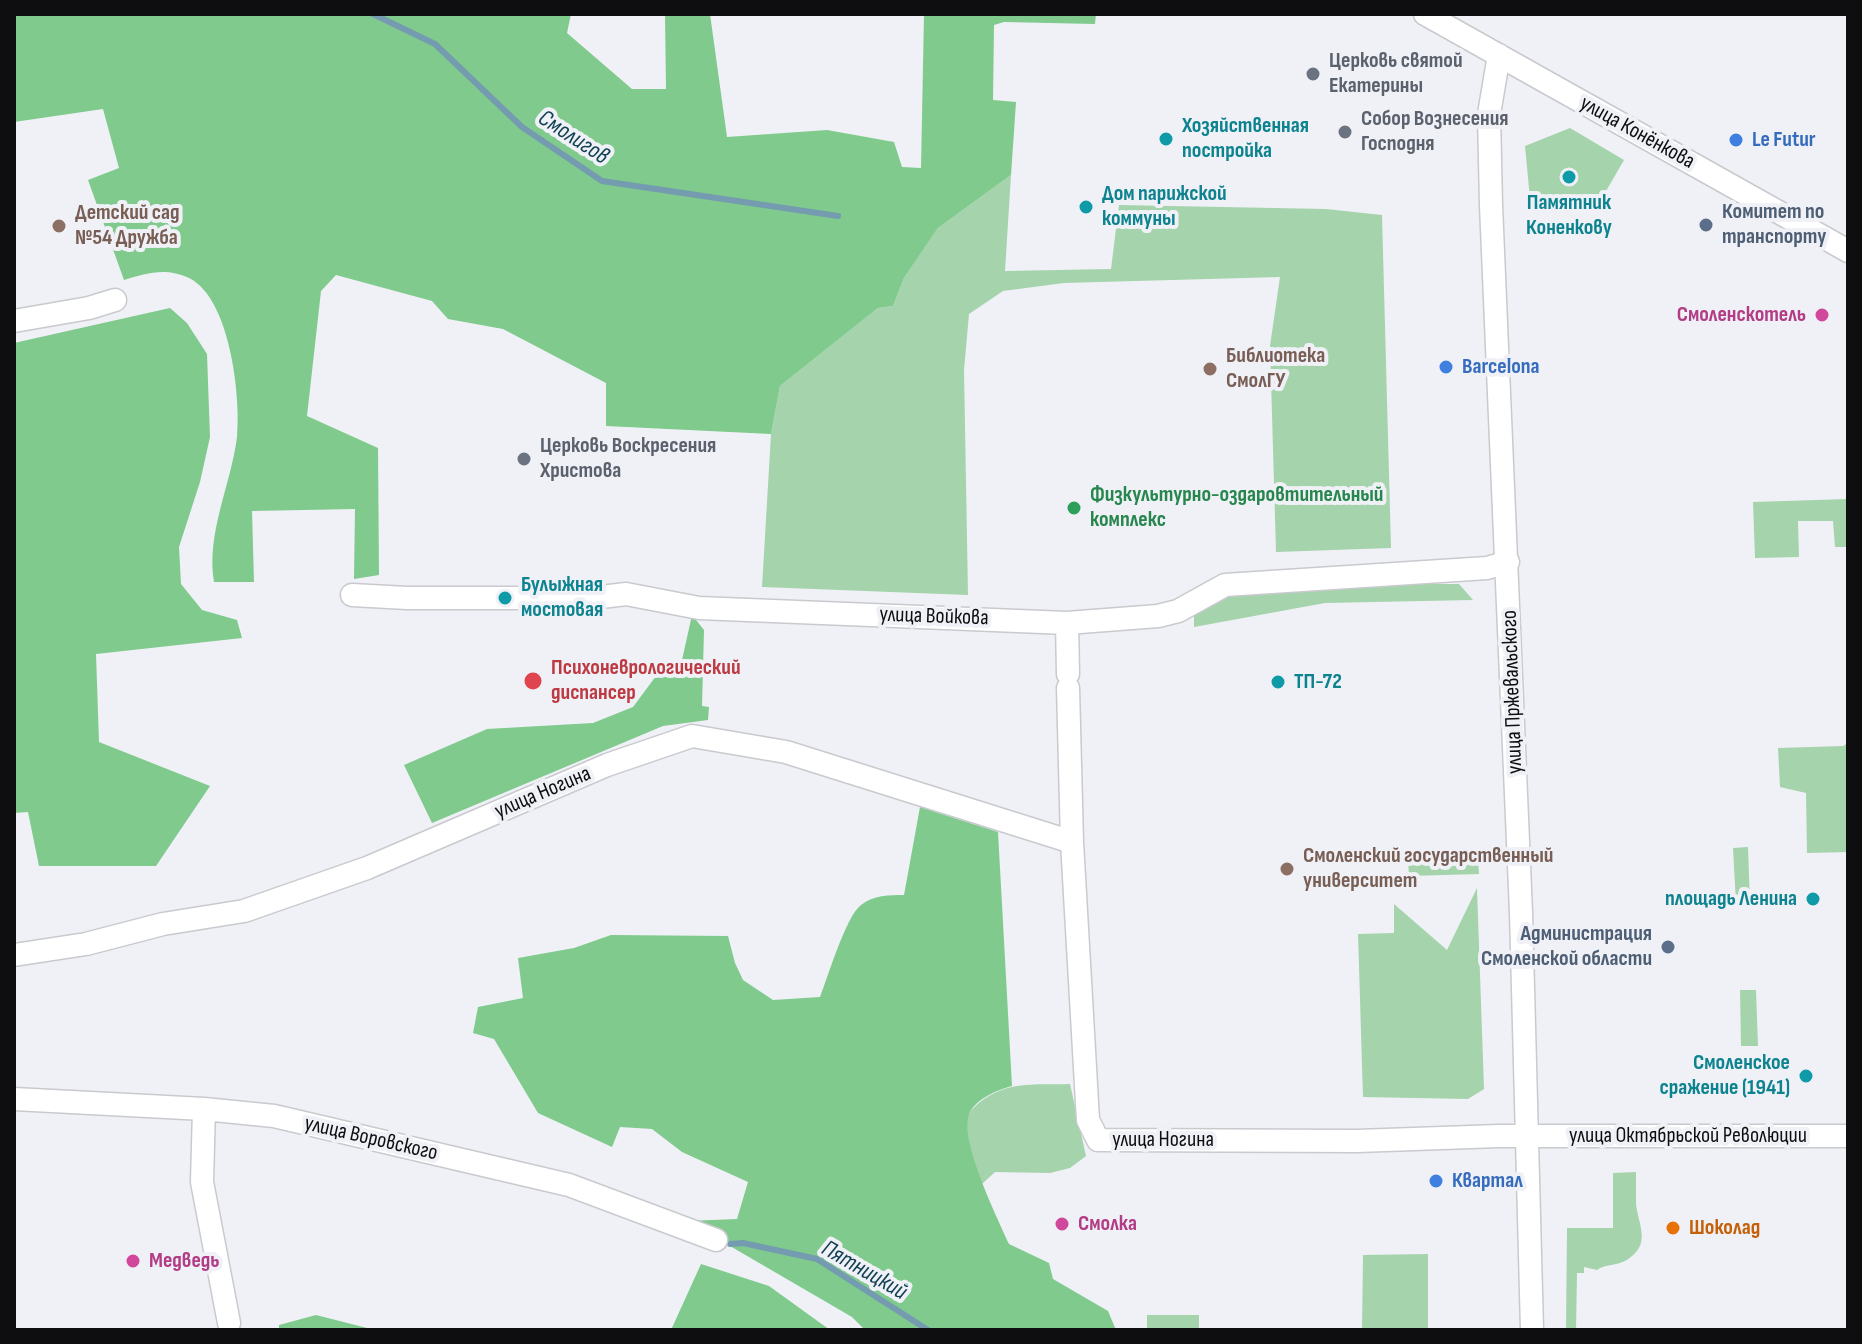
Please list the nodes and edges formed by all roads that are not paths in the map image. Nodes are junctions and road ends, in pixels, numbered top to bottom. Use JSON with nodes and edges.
{"nodes":[{"id":1,"x":1425,"y":14,"type":"edge"},
{"id":2,"x":1499,"y":55,"type":"junction"},
{"id":3,"x":1848,"y":251,"type":"edge"},
{"id":4,"x":115,"y":300,"type":"dead end"},
{"id":5,"x":14,"y":321,"type":"edge"},
{"id":6,"x":1508,"y":562,"type":"junction"},
{"id":7,"x":352,"y":595,"type":"dead end"},
{"id":8,"x":1067,"y":623,"type":"junction"},
{"id":9,"x":1072,"y":842,"type":"junction"},
{"id":10,"x":14,"y":955,"type":"edge"},
{"id":11,"x":14,"y":1099,"type":"edge"},
{"id":12,"x":204,"y":1109,"type":"junction"},
{"id":13,"x":1529,"y":1135,"type":"junction"},
{"id":14,"x":1848,"y":1136,"type":"edge"},
{"id":15,"x":716,"y":1240,"type":"dead end"},
{"id":16,"x":229,"y":1323,"type":"dead end"},
{"id":17,"x":1532,"y":1330,"type":"edge"}],
"edges":[{"from":1,"to":2,"type":"street","name":"улица Конёнкова"},
{"from":2,"to":3,"type":"street","name":"улица Конёнкова"},
{"from":2,"to":6,"type":"street","name":"улица Пржевальского"},
{"from":4,"to":5,"type":"street"},
{"from":6,"to":8,"type":"street","name":"улица Войкова"},
{"from":6,"to":13,"type":"street","name":"улица Пржевальского"},
{"from":7,"to":8,"type":"street","name":"улица Войкова"},
{"from":8,"to":9,"type":"street","name":"улица Ногина"},
{"from":9,"to":10,"type":"street","name":"улица Ногина"},
{"from":9,"to":13,"type":"street","name":"улица Ногина"},
{"from":11,"to":12,"type":"street","name":"улица Воровского"},
{"from":12,"to":15,"type":"street","name":"улица Воровского"},
{"from":12,"to":16,"type":"street"},
{"from":13,"to":14,"type":"street","name":"улица Октябрьской Революции"},
{"from":13,"to":17,"type":"street","name":"улица Пржевальского"}]}
